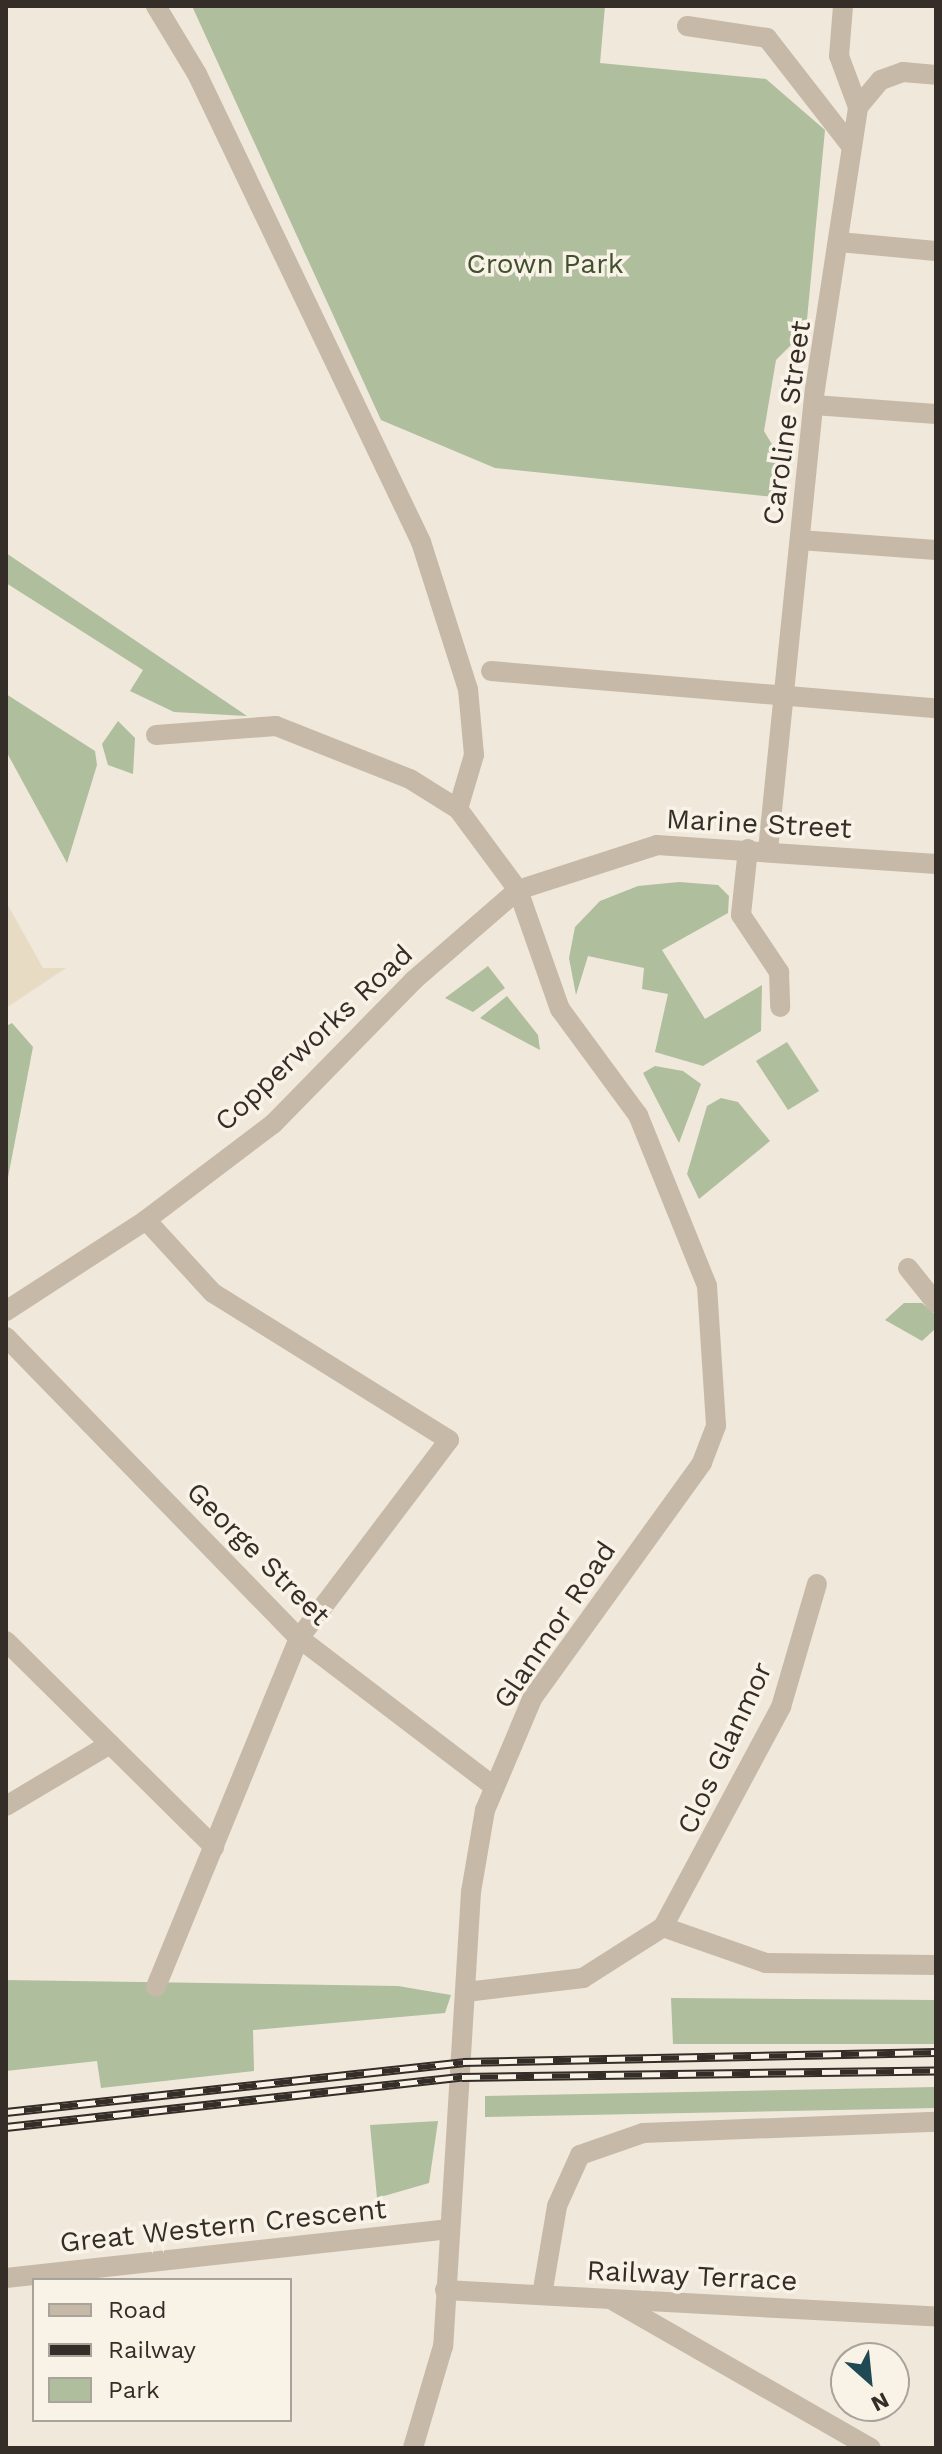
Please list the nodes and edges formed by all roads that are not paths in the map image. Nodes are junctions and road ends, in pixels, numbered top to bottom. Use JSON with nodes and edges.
{"nodes":[{"id":1,"x":156,"y":6,"type":"edge"},
{"id":2,"x":843,"y":6,"type":"edge"},
{"id":3,"x":687,"y":26,"type":"dead end"},
{"id":4,"x":936,"y":75,"type":"edge"},
{"id":5,"x":858,"y":107,"type":"junction"},
{"id":6,"x":852,"y":147,"type":"junction"},
{"id":7,"x":839,"y":242,"type":"junction"},
{"id":8,"x":936,"y":251,"type":"edge"},
{"id":9,"x":814,"y":405,"type":"junction"},
{"id":10,"x":936,"y":414,"type":"edge"},
{"id":11,"x":800,"y":540,"type":"junction"},
{"id":12,"x":936,"y":550,"type":"edge"},
{"id":13,"x":491,"y":671,"type":"dead end"},
{"id":14,"x":784,"y":695,"type":"junction"},
{"id":15,"x":936,"y":708,"type":"edge"},
{"id":16,"x":156,"y":735,"type":"dead end"},
{"id":17,"x":458,"y":809,"type":"junction"},
{"id":18,"x":758,"y":850,"type":"junction"},
{"id":19,"x":581,"y":864,"type":"joint"},
{"id":20,"x":936,"y":864,"type":"edge"},
{"id":21,"x":518,"y":890,"type":"junction"},
{"id":22,"x":780,"y":1007,"type":"dead end"},
{"id":23,"x":146,"y":1220,"type":"junction"},
{"id":24,"x":908,"y":1268,"type":"dead end"},
{"id":25,"x":936,"y":1303,"type":"edge"},
{"id":26,"x":6,"y":1311,"type":"edge"},
{"id":27,"x":6,"y":1337,"type":"edge"},
{"id":28,"x":817,"y":1584,"type":"dead end"},
{"id":29,"x":299,"y":1638,"type":"junction"},
{"id":30,"x":6,"y":1641,"type":"edge"},
{"id":31,"x":110,"y":1744,"type":"junction"},
{"id":32,"x":493,"y":1786,"type":"junction"},
{"id":33,"x":6,"y":1806,"type":"edge"},
{"id":34,"x":214,"y":1847,"type":"junction"},
{"id":35,"x":663,"y":1927,"type":"junction"},
{"id":36,"x":936,"y":1965,"type":"edge"},
{"id":37,"x":156,"y":1987,"type":"dead end"},
{"id":38,"x":466,"y":1992,"type":"junction"},
{"id":39,"x":936,"y":2122,"type":"edge"},
{"id":40,"x":447,"y":2229,"type":"junction"},
{"id":41,"x":6,"y":2278,"type":"edge"},
{"id":42,"x":445,"y":2290,"type":"junction"},
{"id":43,"x":542,"y":2295,"type":"junction"},
{"id":44,"x":611,"y":2299,"type":"junction"},
{"id":45,"x":936,"y":2317,"type":"edge"},
{"id":46,"x":413,"y":2448,"type":"edge"},
{"id":47,"x":871,"y":2448,"type":"edge"}],
"edges":[{"from":1,"to":17,"type":"street"},
{"from":2,"to":5,"type":"street","name":"Caroline Street"},
{"from":3,"to":6,"type":"street"},
{"from":4,"to":5,"type":"street"},
{"from":5,"to":6,"type":"street","name":"Caroline Street"},
{"from":6,"to":7,"type":"street","name":"Caroline Street"},
{"from":7,"to":8,"type":"street"},
{"from":7,"to":9,"type":"street","name":"Caroline Street"},
{"from":9,"to":10,"type":"street"},
{"from":9,"to":11,"type":"street","name":"Caroline Street"},
{"from":11,"to":12,"type":"street"},
{"from":11,"to":14,"type":"street","name":"Caroline Street"},
{"from":13,"to":14,"type":"street"},
{"from":14,"to":15,"type":"street"},
{"from":14,"to":18,"type":"street","name":"Caroline Street"},
{"from":16,"to":17,"type":"street"},
{"from":17,"to":21,"type":"street","name":"Glanmor Road"},
{"from":18,"to":19,"type":"street","name":"Marine Street"},
{"from":18,"to":20,"type":"street","name":"Marine Street"},
{"from":18,"to":22,"type":"street","name":"Caroline Street"},
{"from":19,"to":21,"type":"street","name":"Copperworks Road"},
{"from":21,"to":23,"type":"street","name":"Copperworks Road"},
{"from":21,"to":32,"type":"street","name":"Glanmor Road"},
{"from":23,"to":26,"type":"street","name":"Copperworks Road"},
{"from":23,"to":29,"type":"street"},
{"from":24,"to":25,"type":"street"},
{"from":27,"to":29,"type":"street","name":"George Street"},
{"from":28,"to":35,"type":"street","name":"Clos Glanmor"},
{"from":29,"to":32,"type":"street","name":"George Street"},
{"from":29,"to":34,"type":"street"},
{"from":30,"to":31,"type":"street"},
{"from":31,"to":33,"type":"street"},
{"from":31,"to":34,"type":"street"},
{"from":32,"to":38,"type":"street","name":"Glanmor Road"},
{"from":34,"to":37,"type":"street"},
{"from":35,"to":36,"type":"street"},
{"from":35,"to":38,"type":"street","name":"Clos Glanmor"},
{"from":38,"to":40,"type":"street","name":"Glanmor Road"},
{"from":39,"to":43,"type":"street"},
{"from":40,"to":41,"type":"street","name":"Great Western Crescent"},
{"from":40,"to":42,"type":"street","name":"Glanmor Road"},
{"from":42,"to":43,"type":"street","name":"Railway Terrace"},
{"from":42,"to":46,"type":"street","name":"Glanmor Road"},
{"from":43,"to":44,"type":"street","name":"Railway Terrace"},
{"from":44,"to":45,"type":"street","name":"Railway Terrace"},
{"from":44,"to":47,"type":"street"}]}
